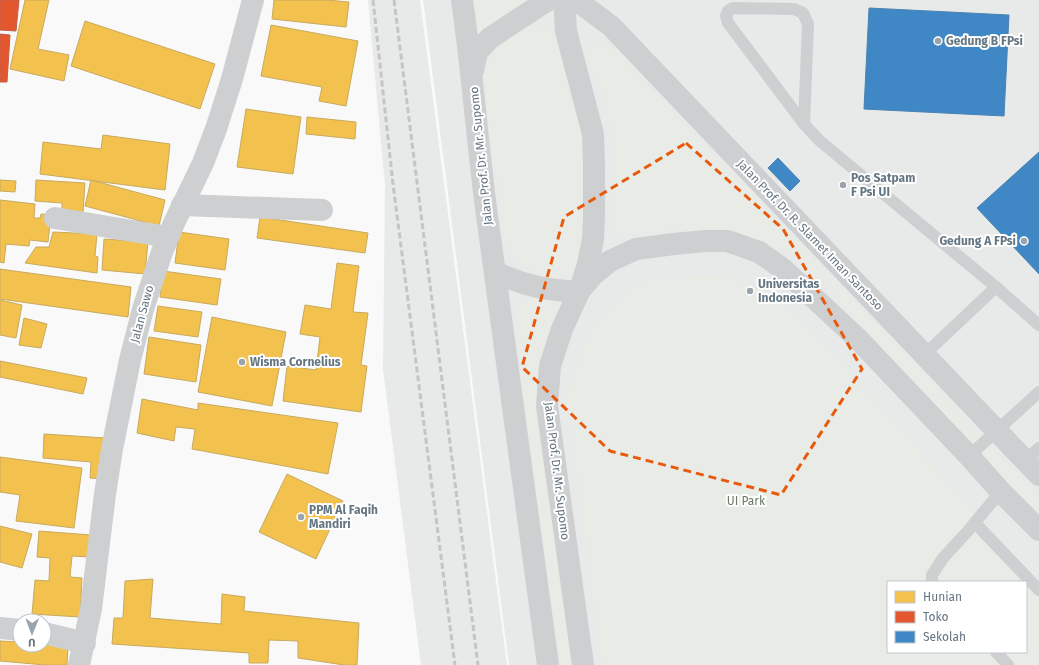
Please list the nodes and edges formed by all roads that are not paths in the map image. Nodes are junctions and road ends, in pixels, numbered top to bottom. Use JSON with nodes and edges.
{"nodes":[{"id":1,"x":253,"y":0,"type":"edge"},
{"id":2,"x":462,"y":0,"type":"edge"},
{"id":3,"x":548,"y":0,"type":"edge"},
{"id":4,"x":564,"y":0,"type":"edge"},
{"id":5,"x":576,"y":0,"type":"edge"},
{"id":6,"x":472,"y":75,"type":"junction"},
{"id":7,"x":804,"y":124,"type":"junction"},
{"id":8,"x":182,"y":205,"type":"junction"},
{"id":9,"x":322,"y":210,"type":"dead end"},
{"id":10,"x":55,"y":218,"type":"dead end"},
{"id":11,"x":168,"y":237,"type":"junction"},
{"id":12,"x":495,"y":272,"type":"junction"},
{"id":13,"x":996,"y":287,"type":"junction"},
{"id":14,"x":579,"y":292,"type":"junction"},
{"id":15,"x":1039,"y":325,"type":"edge"},
{"id":16,"x":924,"y":355,"type":"junction"},
{"id":17,"x":1039,"y":392,"type":"edge"},
{"id":18,"x":996,"y":432,"type":"junction"},
{"id":19,"x":969,"y":456,"type":"junction"},
{"id":20,"x":1034,"y":462,"type":"edge"},
{"id":21,"x":1002,"y":493,"type":"junction"},
{"id":22,"x":975,"y":523,"type":"junction"},
{"id":23,"x":1039,"y":530,"type":"edge"},
{"id":24,"x":932,"y":581,"type":"edge"},
{"id":25,"x":1039,"y":590,"type":"edge"},
{"id":26,"x":0,"y":628,"type":"edge"},
{"id":27,"x":12,"y":629,"type":"edge"},
{"id":28,"x":52,"y":636,"type":"edge"},
{"id":29,"x":84,"y":643,"type":"junction"},
{"id":30,"x":997,"y":653,"type":"edge"},
{"id":31,"x":79,"y":665,"type":"edge"},
{"id":32,"x":548,"y":665,"type":"edge"},
{"id":33,"x":583,"y":665,"type":"edge"},
{"id":34,"x":1008,"y":665,"type":"edge"}],
"edges":[{"from":1,"to":8,"type":"street","name":"Jalan Sawo"},
{"from":2,"to":6,"type":"street"},
{"from":3,"to":6,"type":"street"},
{"from":4,"to":14,"type":"street","name":"Jalan Prof. Dr. Mr. Supomo"},
{"from":5,"to":16,"type":"street","name":"Jalan Prof. Dr. R. Slamet Iman Santoso"},
{"from":6,"to":12,"type":"street","name":"Jalan Prof. Dr. Mr. Supomo"},
{"from":7,"to":7,"type":"lane"},
{"from":7,"to":13,"type":"lane"},
{"from":8,"to":9,"type":"street"},
{"from":8,"to":11,"type":"street","name":"Jalan Sawo"},
{"from":10,"to":11,"type":"street"},
{"from":11,"to":29,"type":"street","name":"Jalan Sawo"},
{"from":12,"to":14,"type":"street"},
{"from":12,"to":32,"type":"street","name":"Jalan Prof. Dr. Mr. Supomo"},
{"from":13,"to":15,"type":"lane"},
{"from":13,"to":16,"type":"lane"},
{"from":14,"to":19,"type":"street"},
{"from":14,"to":33,"type":"street","name":"Jalan Prof. Dr. Mr. Supomo"},
{"from":16,"to":18,"type":"street","name":"Jalan Prof. Dr. R. Slamet Iman Santoso"},
{"from":17,"to":18,"type":"lane"},
{"from":18,"to":19,"type":"lane"},
{"from":18,"to":20,"type":"street","name":"Jalan Prof. Dr. R. Slamet Iman Santoso"},
{"from":19,"to":21,"type":"street"},
{"from":21,"to":22,"type":"lane"},
{"from":21,"to":23,"type":"street"},
{"from":22,"to":24,"type":"lane"},
{"from":22,"to":25,"type":"lane"},
{"from":26,"to":27,"type":"street"},
{"from":28,"to":29,"type":"street"},
{"from":29,"to":31,"type":"street","name":"Jalan Sawo"},
{"from":30,"to":34,"type":"lane"}]}
